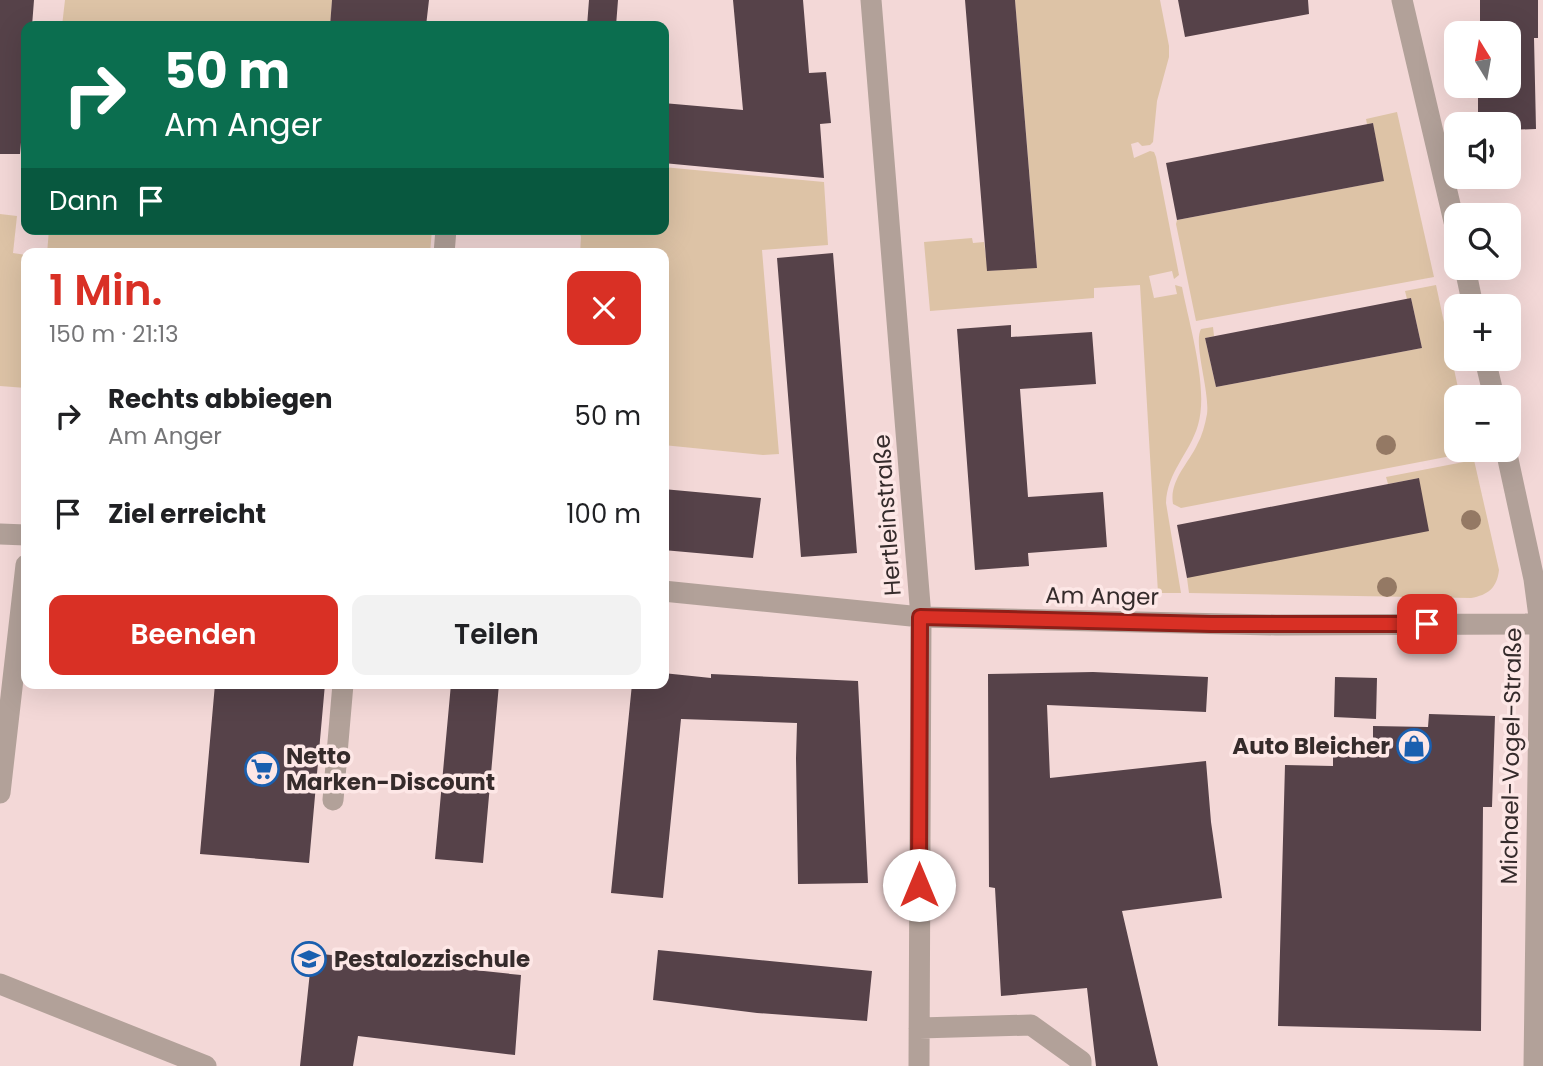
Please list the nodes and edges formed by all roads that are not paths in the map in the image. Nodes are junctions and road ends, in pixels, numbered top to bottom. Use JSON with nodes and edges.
{"nodes":[{"id":1,"x":872,"y":0,"type":"edge"},
{"id":2,"x":1402,"y":0,"type":"edge"},
{"id":3,"x":1450,"y":203,"type":"edge"},
{"id":4,"x":1509,"y":462,"type":"edge"},
{"id":5,"x":0,"y":534,"type":"edge"},
{"id":6,"x":21,"y":535,"type":"edge"},
{"id":7,"x":669,"y":592,"type":"edge"},
{"id":8,"x":21,"y":609,"type":"edge"},
{"id":9,"x":920,"y":617,"type":"junction"},
{"id":10,"x":1541,"y":624,"type":"edge"},
{"id":11,"x":343,"y":689,"type":"edge"},
{"id":12,"x":0,"y":793,"type":"edge"},
{"id":13,"x":333,"y":800,"type":"dead end"},
{"id":14,"x":0,"y":984,"type":"edge"},
{"id":15,"x":919,"y":1028,"type":"junction"},
{"id":16,"x":206,"y":1066,"type":"edge"},
{"id":17,"x":919,"y":1066,"type":"edge"},
{"id":18,"x":1082,"y":1066,"type":"edge"},
{"id":19,"x":1534,"y":1066,"type":"edge"}],
"edges":[{"from":1,"to":9,"type":"street","name":"Hertleinstraße"},
{"from":2,"to":3,"type":"street"},
{"from":4,"to":10,"type":"street","name":"Michael-Vogel-Straße"},
{"from":5,"to":6,"type":"street"},
{"from":7,"to":9,"type":"street","name":"Am Anger"},
{"from":8,"to":12,"type":"street"},
{"from":9,"to":10,"type":"street","name":"Am Anger"},
{"from":9,"to":15,"type":"street","name":"Hertleinstraße"},
{"from":10,"to":19,"type":"street","name":"Michael-Vogel-Straße"},
{"from":11,"to":13,"type":"street"},
{"from":14,"to":16,"type":"street"},
{"from":15,"to":17,"type":"street","name":"Hertleinstraße"},
{"from":15,"to":18,"type":"street"}]}
